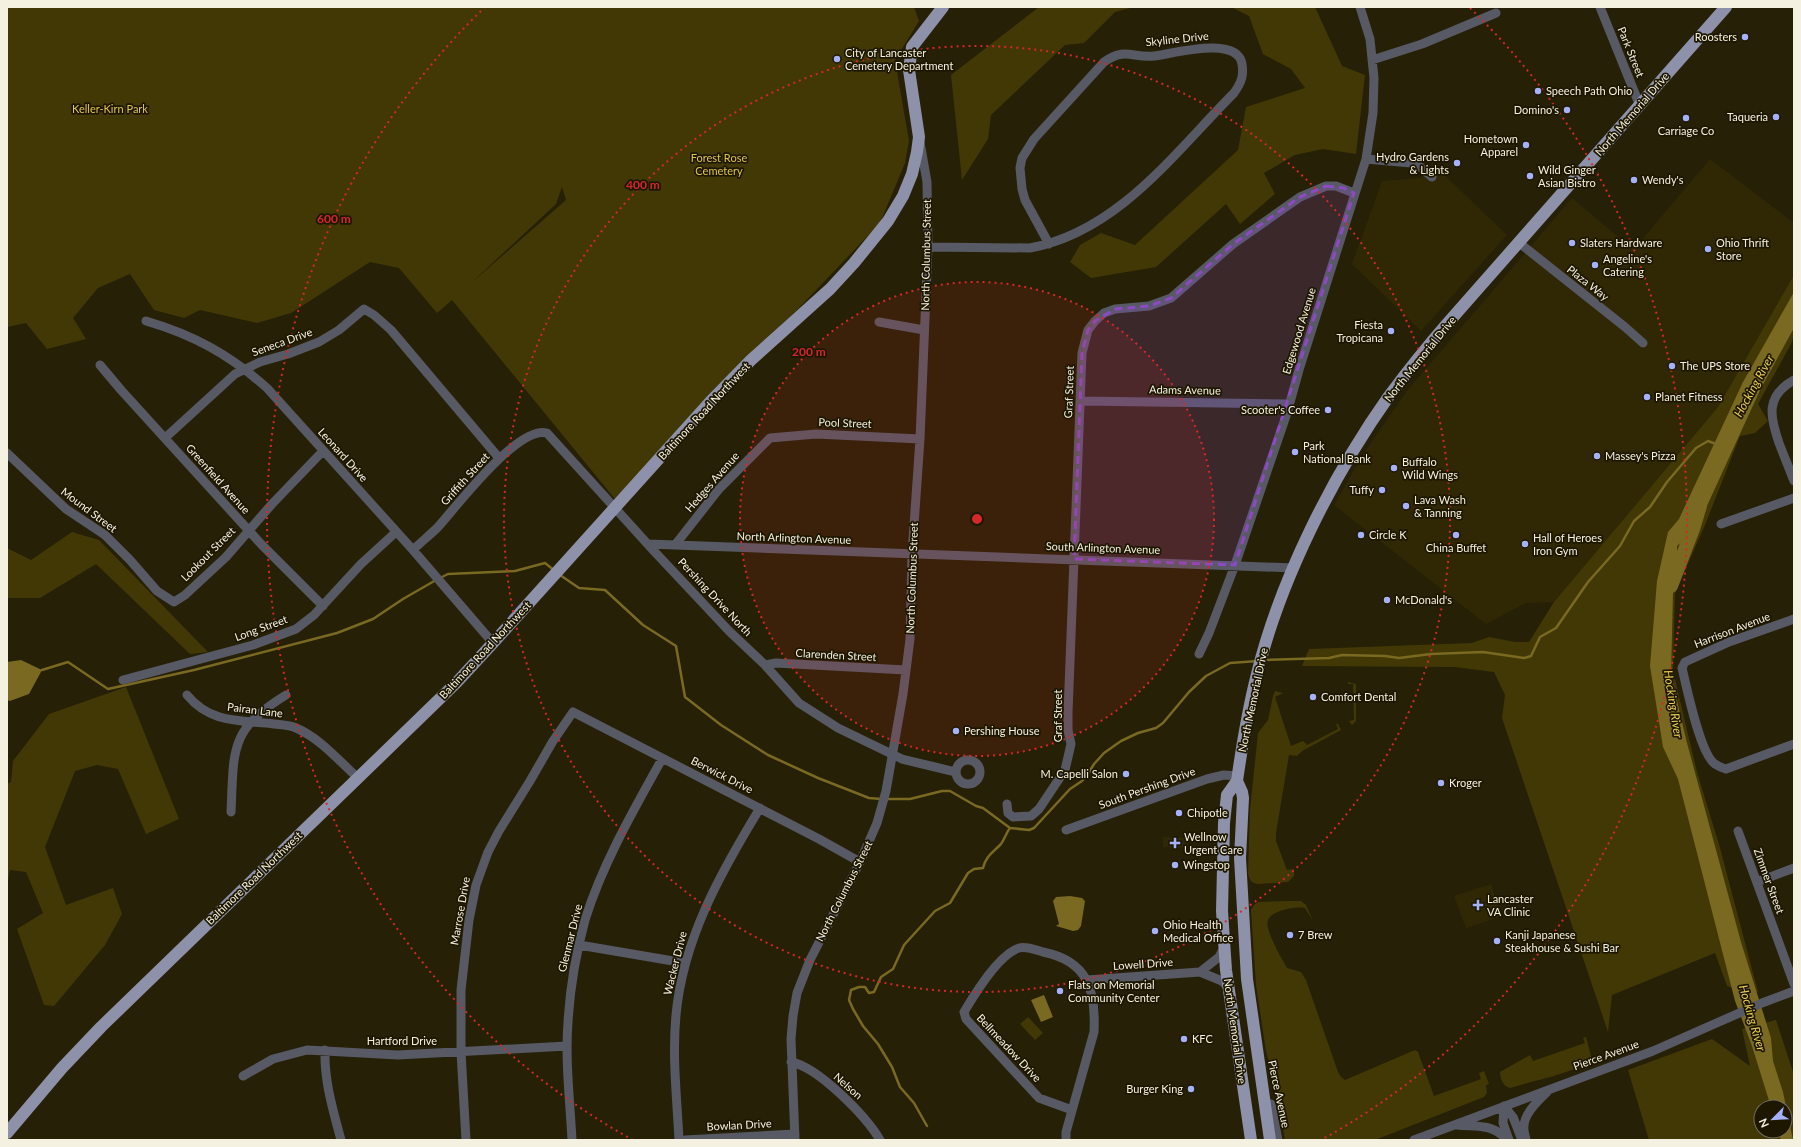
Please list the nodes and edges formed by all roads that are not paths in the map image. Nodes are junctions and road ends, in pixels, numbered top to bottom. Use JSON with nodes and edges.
{"nodes":[{"id":1,"x":943,"y":7,"type":"edge"},
{"id":2,"x":1360,"y":7,"type":"edge"},
{"id":3,"x":1600,"y":7,"type":"edge"},
{"id":4,"x":1726,"y":7,"type":"edge"},
{"id":5,"x":1496,"y":13,"type":"dead end"},
{"id":6,"x":1372,"y":60,"type":"junction"},
{"id":7,"x":1640,"y":106,"type":"junction"},
{"id":8,"x":919,"y":137,"type":"junction"},
{"id":9,"x":1366,"y":159,"type":"junction"},
{"id":10,"x":1432,"y":177,"type":"dead end"},
{"id":11,"x":1354,"y":193,"type":"junction"},
{"id":12,"x":1518,"y":242,"type":"junction"},
{"id":13,"x":1049,"y":244,"type":"junction"},
{"id":14,"x":928,"y":247,"type":"junction"},
{"id":15,"x":146,"y":322,"type":"dead end"},
{"id":16,"x":879,"y":322,"type":"dead end"},
{"id":17,"x":924,"y":330,"type":"junction"},
{"id":18,"x":1643,"y":343,"type":"dead end"},
{"id":19,"x":100,"y":365,"type":"dead end"},
{"id":20,"x":244,"y":368,"type":"junction"},
{"id":21,"x":1794,"y":380,"type":"edge"},
{"id":22,"x":1080,"y":401,"type":"junction"},
{"id":23,"x":1289,"y":404,"type":"junction"},
{"id":24,"x":540,"y":431,"type":"joint"},
{"id":25,"x":165,"y":438,"type":"junction"},
{"id":26,"x":770,"y":438,"type":"joint"},
{"id":27,"x":920,"y":439,"type":"junction"},
{"id":28,"x":323,"y":451,"type":"junction"},
{"id":29,"x":7,"y":453,"type":"edge"},
{"id":30,"x":500,"y":458,"type":"junction"},
{"id":31,"x":1794,"y":481,"type":"edge"},
{"id":32,"x":1794,"y":498,"type":"edge"},
{"id":33,"x":615,"y":508,"type":"junction"},
{"id":34,"x":1721,"y":524,"type":"dead end"},
{"id":35,"x":249,"y":530,"type":"junction"},
{"id":36,"x":396,"y":532,"type":"junction"},
{"id":37,"x":648,"y":544,"type":"junction"},
{"id":38,"x":675,"y":545,"type":"junction"},
{"id":39,"x":413,"y":550,"type":"junction"},
{"id":40,"x":912,"y":554,"type":"junction"},
{"id":41,"x":1074,"y":559,"type":"junction"},
{"id":42,"x":1235,"y":565,"type":"junction"},
{"id":43,"x":1294,"y":568,"type":"junction"},
{"id":44,"x":174,"y":602,"type":"joint"},
{"id":45,"x":323,"y":606,"type":"junction"},
{"id":46,"x":1794,"y":619,"type":"edge"},
{"id":47,"x":494,"y":643,"type":"junction"},
{"id":48,"x":1199,"y":654,"type":"dead end"},
{"id":49,"x":765,"y":665,"type":"junction"},
{"id":50,"x":906,"y":670,"type":"junction"},
{"id":51,"x":123,"y":680,"type":"dead end"},
{"id":52,"x":286,"y":694,"type":"dead end"},
{"id":53,"x":187,"y":695,"type":"dead end"},
{"id":54,"x":573,"y":712,"type":"joint"},
{"id":55,"x":250,"y":722,"type":"junction"},
{"id":56,"x":1794,"y":744,"type":"edge"},
{"id":57,"x":892,"y":754,"type":"junction"},
{"id":58,"x":662,"y":758,"type":"junction"},
{"id":59,"x":956,"y":772,"type":"dead end"},
{"id":60,"x":358,"y":778,"type":"junction"},
{"id":61,"x":1237,"y":778,"type":"junction"},
{"id":62,"x":1007,"y":804,"type":"dead end"},
{"id":63,"x":760,"y":808,"type":"junction"},
{"id":64,"x":231,"y":812,"type":"dead end"},
{"id":65,"x":1066,"y":830,"type":"dead end"},
{"id":66,"x":1738,"y":831,"type":"dead end"},
{"id":67,"x":860,"y":862,"type":"junction"},
{"id":68,"x":1794,"y":868,"type":"edge"},
{"id":69,"x":1758,"y":882,"type":"junction"},
{"id":70,"x":579,"y":945,"type":"junction"},
{"id":71,"x":1224,"y":948,"type":"junction"},
{"id":72,"x":685,"y":963,"type":"junction"},
{"id":73,"x":1200,"y":972,"type":"junction"},
{"id":74,"x":1087,"y":980,"type":"junction"},
{"id":75,"x":1794,"y":984,"type":"edge"},
{"id":76,"x":1228,"y":987,"type":"junction"},
{"id":77,"x":1794,"y":991,"type":"edge"},
{"id":78,"x":567,"y":1046,"type":"junction"},
{"id":79,"x":325,"y":1050,"type":"junction"},
{"id":80,"x":462,"y":1052,"type":"junction"},
{"id":81,"x":1257,"y":1053,"type":"junction"},
{"id":82,"x":791,"y":1062,"type":"junction"},
{"id":83,"x":243,"y":1076,"type":"dead end"},
{"id":84,"x":1550,"y":1089,"type":"junction"},
{"id":85,"x":1504,"y":1106,"type":"junction"},
{"id":86,"x":1072,"y":1110,"type":"junction"},
{"id":87,"x":1456,"y":1125,"type":"junction"},
{"id":88,"x":7,"y":1133,"type":"edge"},
{"id":89,"x":795,"y":1137,"type":"edge"},
{"id":90,"x":341,"y":1140,"type":"edge"},
{"id":91,"x":466,"y":1140,"type":"edge"},
{"id":92,"x":572,"y":1140,"type":"edge"},
{"id":93,"x":679,"y":1140,"type":"edge"},
{"id":94,"x":685,"y":1140,"type":"edge"},
{"id":95,"x":880,"y":1140,"type":"edge"},
{"id":96,"x":1066,"y":1140,"type":"edge"},
{"id":97,"x":1251,"y":1140,"type":"edge"},
{"id":98,"x":1270,"y":1140,"type":"edge"},
{"id":99,"x":1278,"y":1140,"type":"edge"},
{"id":100,"x":1414,"y":1140,"type":"edge"},
{"id":101,"x":1508,"y":1140,"type":"edge"},
{"id":102,"x":1522,"y":1140,"type":"edge"},
{"id":103,"x":1526,"y":1140,"type":"edge"}],
"edges":[{"from":1,"to":8,"type":"main road","name":"North Columbus Street"},
{"from":2,"to":6,"type":"street","name":"Edgewood Avenue"},
{"from":3,"to":7,"type":"street","name":"Park Street"},
{"from":4,"to":7,"type":"main road","name":"North Memorial Drive"},
{"from":5,"to":6,"type":"street"},
{"from":6,"to":9,"type":"street","name":"Edgewood Avenue"},
{"from":7,"to":12,"type":"main road","name":"North Memorial Drive"},
{"from":8,"to":14,"type":"street","name":"North Columbus Street"},
{"from":8,"to":33,"type":"main road","name":"Baltimore Road Northwest"},
{"from":9,"to":10,"type":"street"},
{"from":9,"to":11,"type":"street","name":"Edgewood Avenue"},
{"from":11,"to":22,"type":"street","name":"Graf Street"},
{"from":11,"to":23,"type":"street","name":"Edgewood Avenue"},
{"from":12,"to":18,"type":"street","name":"Plaza Way"},
{"from":12,"to":43,"type":"main road","name":"North Memorial Drive"},
{"from":13,"to":13,"type":"street","name":"Skyline Drive"},
{"from":13,"to":14,"type":"street","name":"Skyline Drive"},
{"from":14,"to":17,"type":"street","name":"North Columbus Street"},
{"from":15,"to":20,"type":"street","name":"Leonard Drive"},
{"from":16,"to":17,"type":"street"},
{"from":17,"to":27,"type":"street","name":"North Columbus Street"},
{"from":19,"to":25,"type":"street","name":"Greenfield Avenue"},
{"from":20,"to":25,"type":"street","name":"Seneca Drive"},
{"from":20,"to":28,"type":"street","name":"Leonard Drive"},
{"from":20,"to":30,"type":"street","name":"Seneca Drive"},
{"from":21,"to":31,"type":"street"},
{"from":22,"to":23,"type":"street","name":"Adams Avenue"},
{"from":22,"to":41,"type":"street","name":"Graf Street"},
{"from":23,"to":42,"type":"street","name":"Edgewood Avenue"},
{"from":24,"to":30,"type":"street","name":"Griffith Street"},
{"from":24,"to":33,"type":"street","name":"Pershing Drive North"},
{"from":25,"to":35,"type":"street","name":"Greenfield Avenue"},
{"from":26,"to":27,"type":"street","name":"Pool Street"},
{"from":26,"to":38,"type":"street","name":"Hedges Avenue"},
{"from":27,"to":40,"type":"street","name":"North Columbus Street"},
{"from":28,"to":35,"type":"street","name":"Lookout Street"},
{"from":28,"to":36,"type":"street","name":"Leonard Drive"},
{"from":29,"to":44,"type":"street","name":"Mound Street"},
{"from":30,"to":39,"type":"street","name":"Griffith Street"},
{"from":32,"to":34,"type":"street"},
{"from":33,"to":37,"type":"street","name":"Pershing Drive North"},
{"from":33,"to":47,"type":"main road","name":"Baltimore Road Northwest"},
{"from":35,"to":44,"type":"street","name":"Lookout Street"},
{"from":35,"to":45,"type":"street","name":"Greenfield Avenue"},
{"from":36,"to":39,"type":"street","name":"Leonard Drive"},
{"from":36,"to":45,"type":"street","name":"Long Street"},
{"from":37,"to":38,"type":"street","name":"North Arlington Avenue"},
{"from":37,"to":49,"type":"street","name":"Pershing Drive North"},
{"from":38,"to":40,"type":"street","name":"North Arlington Avenue"},
{"from":39,"to":47,"type":"street","name":"Leonard Drive"},
{"from":40,"to":41,"type":"street","name":"South Arlington Avenue"},
{"from":40,"to":50,"type":"street","name":"North Columbus Street"},
{"from":41,"to":42,"type":"street","name":"South Arlington Avenue"},
{"from":41,"to":62,"type":"street","name":"Graf Street"},
{"from":42,"to":43,"type":"street","name":"South Arlington Avenue"},
{"from":42,"to":48,"type":"street","name":"Edgewood Avenue"},
{"from":43,"to":61,"type":"main road","name":"North Memorial Drive"},
{"from":45,"to":51,"type":"street","name":"Long Street"},
{"from":46,"to":56,"type":"street","name":"Harrison Avenue"},
{"from":47,"to":60,"type":"main road","name":"Baltimore Road Northwest"},
{"from":49,"to":50,"type":"street","name":"Clarenden Street"},
{"from":49,"to":57,"type":"street","name":"Pershing Drive North"},
{"from":50,"to":57,"type":"street","name":"North Columbus Street"},
{"from":52,"to":55,"type":"street"},
{"from":53,"to":55,"type":"street","name":"Pairan Lane"},
{"from":54,"to":58,"type":"street","name":"Berwick Drive"},
{"from":54,"to":80,"type":"street","name":"Marrose Drive"},
{"from":55,"to":60,"type":"street","name":"Pairan Lane"},
{"from":55,"to":64,"type":"street"},
{"from":57,"to":59,"type":"street","name":"Pershing Drive North"},
{"from":57,"to":67,"type":"street","name":"North Columbus Street"},
{"from":58,"to":63,"type":"street","name":"Berwick Drive"},
{"from":58,"to":70,"type":"street","name":"Glenmar Drive"},
{"from":60,"to":88,"type":"main road","name":"Baltimore Road Northwest"},
{"from":61,"to":65,"type":"street","name":"South Pershing Drive"},
{"from":61,"to":71,"type":"main road","name":"North Memorial Drive"},
{"from":61,"to":81,"type":"main road","name":"North Memorial Drive"},
{"from":63,"to":67,"type":"street","name":"Berwick Drive"},
{"from":63,"to":72,"type":"street","name":"Wacker Drive"},
{"from":66,"to":69,"type":"street","name":"Zimmer Street"},
{"from":67,"to":82,"type":"street","name":"North Columbus Street"},
{"from":68,"to":69,"type":"street"},
{"from":69,"to":75,"type":"street","name":"Zimmer Street"},
{"from":70,"to":72,"type":"street"},
{"from":70,"to":78,"type":"street","name":"Glenmar Drive"},
{"from":71,"to":73,"type":"street"},
{"from":71,"to":76,"type":"main road","name":"North Memorial Drive"},
{"from":72,"to":93,"type":"street","name":"Wacker Drive"},
{"from":73,"to":74,"type":"street","name":"Lowell Drive"},
{"from":73,"to":76,"type":"street","name":"Lowell Drive"},
{"from":74,"to":86,"type":"street","name":"Bellmeadow Drive"},
{"from":74,"to":86,"type":"street","name":"Bellmeadow Drive"},
{"from":76,"to":97,"type":"main road","name":"North Memorial Drive"},
{"from":77,"to":84,"type":"street","name":"Pierce Avenue"},
{"from":78,"to":80,"type":"street","name":"Hartford Drive"},
{"from":78,"to":92,"type":"street","name":"Glenmar Drive"},
{"from":79,"to":80,"type":"street","name":"Hartford Drive"},
{"from":79,"to":83,"type":"street","name":"Hartford Drive"},
{"from":79,"to":90,"type":"street"},
{"from":80,"to":91,"type":"street","name":"Marrose Drive"},
{"from":81,"to":98,"type":"main road","name":"North Memorial Drive"},
{"from":81,"to":99,"type":"street","name":"Pierce Avenue"},
{"from":82,"to":89,"type":"street","name":"North Columbus Street"},
{"from":82,"to":95,"type":"street","name":"Nelson"},
{"from":84,"to":85,"type":"street","name":"Pierce Avenue"},
{"from":84,"to":103,"type":"street"},
{"from":85,"to":87,"type":"street","name":"Pierce Avenue"},
{"from":85,"to":101,"type":"street"},
{"from":85,"to":102,"type":"street"},
{"from":86,"to":96,"type":"street","name":"Bellmeadow Drive"},
{"from":87,"to":100,"type":"street","name":"Pierce Avenue"},
{"from":87,"to":101,"type":"street","name":"Pierce Avenue"},
{"from":89,"to":94,"type":"street","name":"Bowlan Drive"}]}
